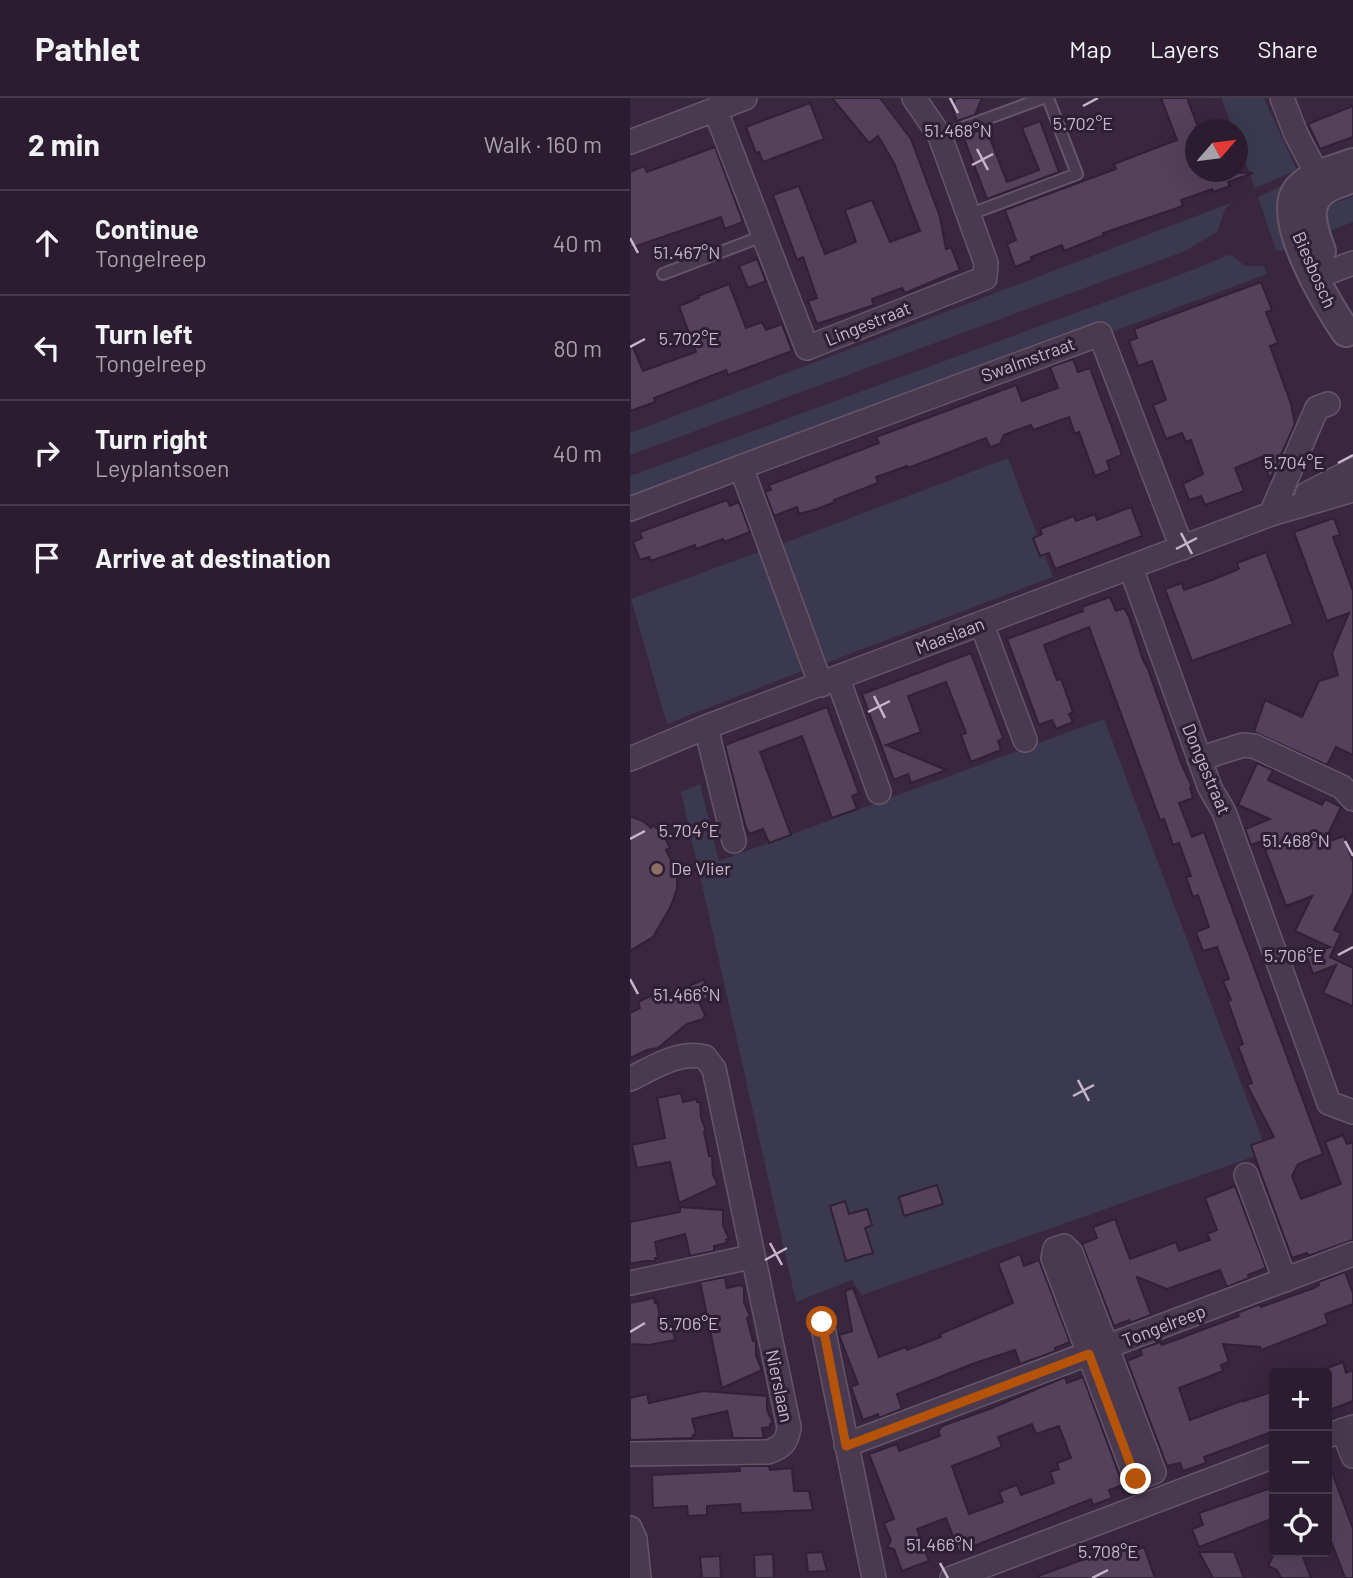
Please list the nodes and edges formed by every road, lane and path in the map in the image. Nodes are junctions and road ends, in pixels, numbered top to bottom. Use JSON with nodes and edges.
{"nodes":[{"id":1,"x":914,"y":98,"type":"edge"},
{"id":2,"x":1046,"y":98,"type":"edge"},
{"id":3,"x":1282,"y":98,"type":"edge"},
{"id":4,"x":727,"y":103,"type":"edge"},
{"id":5,"x":940,"y":136,"type":"junction"},
{"id":6,"x":630,"y":142,"type":"edge"},
{"id":7,"x":1353,"y":163,"type":"edge"},
{"id":8,"x":1353,"y":178,"type":"edge"},
{"id":9,"x":1321,"y":182,"type":"junction"},
{"id":10,"x":968,"y":215,"type":"junction"},
{"id":11,"x":763,"y":236,"type":"junction"},
{"id":12,"x":1333,"y":271,"type":"edge"},
{"id":13,"x":663,"y":274,"type":"dead end"},
{"id":14,"x":1350,"y":342,"type":"edge"},
{"id":15,"x":1328,"y":404,"type":"dead end"},
{"id":16,"x":741,"y":467,"type":"junction"},
{"id":17,"x":1353,"y":470,"type":"edge"},
{"id":18,"x":1353,"y":490,"type":"edge"},
{"id":19,"x":630,"y":509,"type":"edge"},
{"id":20,"x":1271,"y":514,"type":"junction"},
{"id":21,"x":1182,"y":548,"type":"junction"},
{"id":22,"x":1130,"y":568,"type":"junction"},
{"id":23,"x":982,"y":625,"type":"junction"},
{"id":24,"x":830,"y":682,"type":"junction"},
{"id":25,"x":706,"y":727,"type":"junction"},
{"id":26,"x":1025,"y":740,"type":"dead end"},
{"id":27,"x":630,"y":759,"type":"edge"},
{"id":28,"x":1199,"y":759,"type":"junction"},
{"id":29,"x":878,"y":792,"type":"dead end"},
{"id":30,"x":1353,"y":799,"type":"edge"},
{"id":31,"x":734,"y":841,"type":"dead end"},
{"id":32,"x":630,"y":1079,"type":"edge"},
{"id":33,"x":1353,"y":1112,"type":"edge"},
{"id":34,"x":1245,"y":1175,"type":"dead end"},
{"id":35,"x":1353,"y":1254,"type":"edge"},
{"id":36,"x":751,"y":1257,"type":"junction"},
{"id":37,"x":1284,"y":1280,"type":"junction"},
{"id":38,"x":630,"y":1283,"type":"edge"},
{"id":39,"x":822,"y":1322,"type":"dead end"},
{"id":40,"x":1098,"y":1351,"type":"junction"},
{"id":41,"x":1341,"y":1431,"type":"edge"},
{"id":42,"x":846,"y":1446,"type":"junction"},
{"id":43,"x":630,"y":1454,"type":"edge"},
{"id":44,"x":1353,"y":1456,"type":"edge"},
{"id":45,"x":1269,"y":1458,"type":"edge"},
{"id":46,"x":630,"y":1528,"type":"edge"},
{"id":47,"x":639,"y":1578,"type":"edge"},
{"id":48,"x":874,"y":1578,"type":"edge"},
{"id":49,"x":955,"y":1578,"type":"edge"}],
"edges":[{"from":1,"to":5,"type":"street","name":"Lingestraat"},
{"from":2,"to":5,"type":"lane"},
{"from":2,"to":10,"type":"lane"},
{"from":3,"to":9,"type":"street"},
{"from":4,"to":6,"type":"street"},
{"from":4,"to":11,"type":"street","name":"Lingestraat"},
{"from":5,"to":10,"type":"street","name":"Lingestraat"},
{"from":7,"to":9,"type":"street","name":"Biesbosch"},
{"from":8,"to":9,"type":"street","name":"Biesbosch"},
{"from":9,"to":12,"type":"street","name":"Biesbosch"},
{"from":10,"to":11,"type":"street","name":"Lingestraat"},
{"from":11,"to":13,"type":"lane"},
{"from":12,"to":14,"type":"street","name":"Biesbosch"},
{"from":15,"to":20,"type":"street"},
{"from":16,"to":19,"type":"street","name":"Swalmstraat"},
{"from":16,"to":21,"type":"street","name":"Swalmstraat"},
{"from":16,"to":24,"type":"street"},
{"from":17,"to":20,"type":"street","name":"Maaslaan"},
{"from":18,"to":20,"type":"street","name":"Maaslaan"},
{"from":20,"to":21,"type":"street","name":"Maaslaan"},
{"from":21,"to":22,"type":"street","name":"Maaslaan"},
{"from":22,"to":23,"type":"street","name":"Maaslaan"},
{"from":22,"to":28,"type":"street","name":"Dongestraat"},
{"from":23,"to":24,"type":"street","name":"Maaslaan"},
{"from":23,"to":26,"type":"street"},
{"from":24,"to":25,"type":"street","name":"Maaslaan"},
{"from":24,"to":29,"type":"street"},
{"from":25,"to":27,"type":"street","name":"Maaslaan"},
{"from":25,"to":31,"type":"street"},
{"from":28,"to":30,"type":"street"},
{"from":28,"to":33,"type":"street","name":"Dongestraat"},
{"from":32,"to":36,"type":"street","name":"Nierslaan"},
{"from":34,"to":37,"type":"street"},
{"from":35,"to":37,"type":"street","name":"Tongelreep"},
{"from":36,"to":38,"type":"street"},
{"from":36,"to":43,"type":"street","name":"Nierslaan"},
{"from":37,"to":40,"type":"street","name":"Tongelreep"},
{"from":39,"to":42,"type":"street"},
{"from":40,"to":40,"type":"street"},
{"from":40,"to":42,"type":"street","name":"Tongelreep"},
{"from":41,"to":44,"type":"street"},
{"from":42,"to":48,"type":"street"},
{"from":45,"to":49,"type":"street"},
{"from":46,"to":47,"type":"street"}]}
